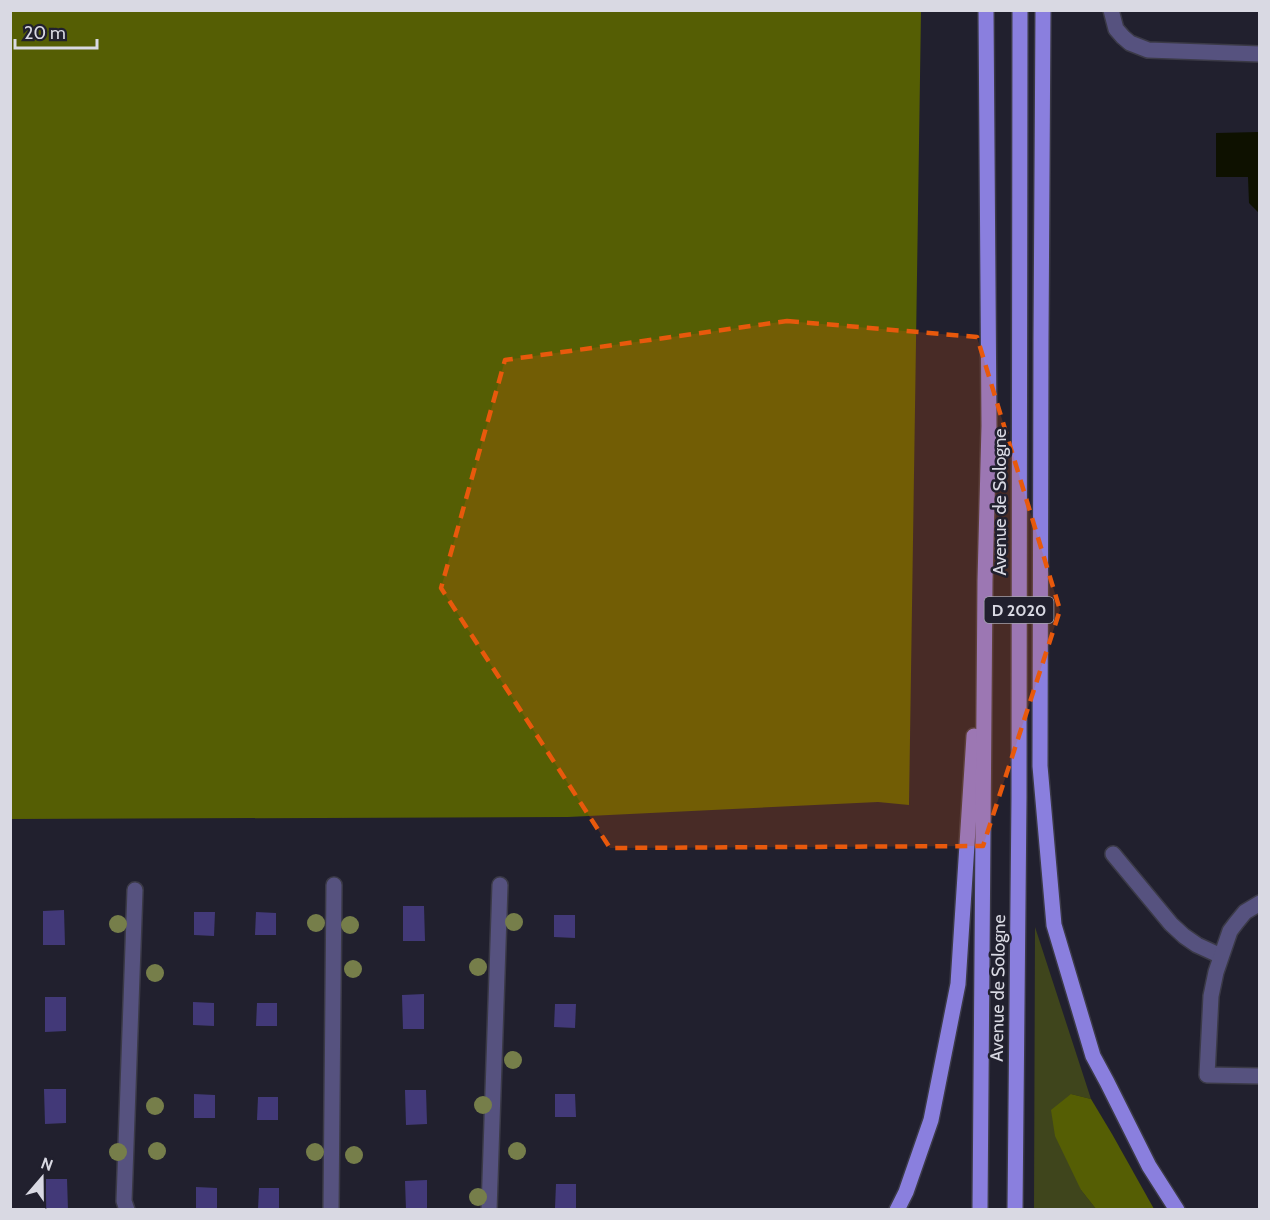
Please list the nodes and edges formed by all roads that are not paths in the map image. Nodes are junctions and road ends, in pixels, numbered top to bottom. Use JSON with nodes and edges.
{"nodes":[{"id":1,"x":986,"y":10,"type":"edge"},
{"id":2,"x":1020,"y":10,"type":"edge"},
{"id":3,"x":1043,"y":10,"type":"edge"},
{"id":4,"x":1111,"y":10,"type":"edge"},
{"id":5,"x":1260,"y":54,"type":"edge"},
{"id":6,"x":985,"y":581,"type":"junction"},
{"id":7,"x":1113,"y":854,"type":"dead end"},
{"id":8,"x":334,"y":885,"type":"dead end"},
{"id":9,"x":500,"y":885,"type":"dead end"},
{"id":10,"x":135,"y":890,"type":"dead end"},
{"id":11,"x":1260,"y":903,"type":"edge"},
{"id":12,"x":1221,"y":956,"type":"junction"},
{"id":13,"x":1260,"y":1076,"type":"edge"},
{"id":14,"x":127,"y":1209,"type":"edge"},
{"id":15,"x":331,"y":1209,"type":"edge"},
{"id":16,"x":489,"y":1209,"type":"edge"},
{"id":17,"x":897,"y":1209,"type":"edge"},
{"id":18,"x":980,"y":1209,"type":"edge"},
{"id":19,"x":1015,"y":1209,"type":"edge"},
{"id":20,"x":1177,"y":1209,"type":"edge"}],
"edges":[{"from":1,"to":6,"type":"main road","number":"D 2020"},
{"from":2,"to":19,"type":"main road","name":"Avenue de Sologne","number":"D 2020"},
{"from":3,"to":20,"type":"main road"},
{"from":4,"to":5,"type":"lane"},
{"from":6,"to":17,"type":"main road"},
{"from":6,"to":18,"type":"main road","number":"D 2020"},
{"from":7,"to":12,"type":"lane"},
{"from":8,"to":15,"type":"lane"},
{"from":9,"to":16,"type":"lane"},
{"from":10,"to":14,"type":"lane"},
{"from":11,"to":12,"type":"lane"},
{"from":12,"to":13,"type":"lane"}]}
